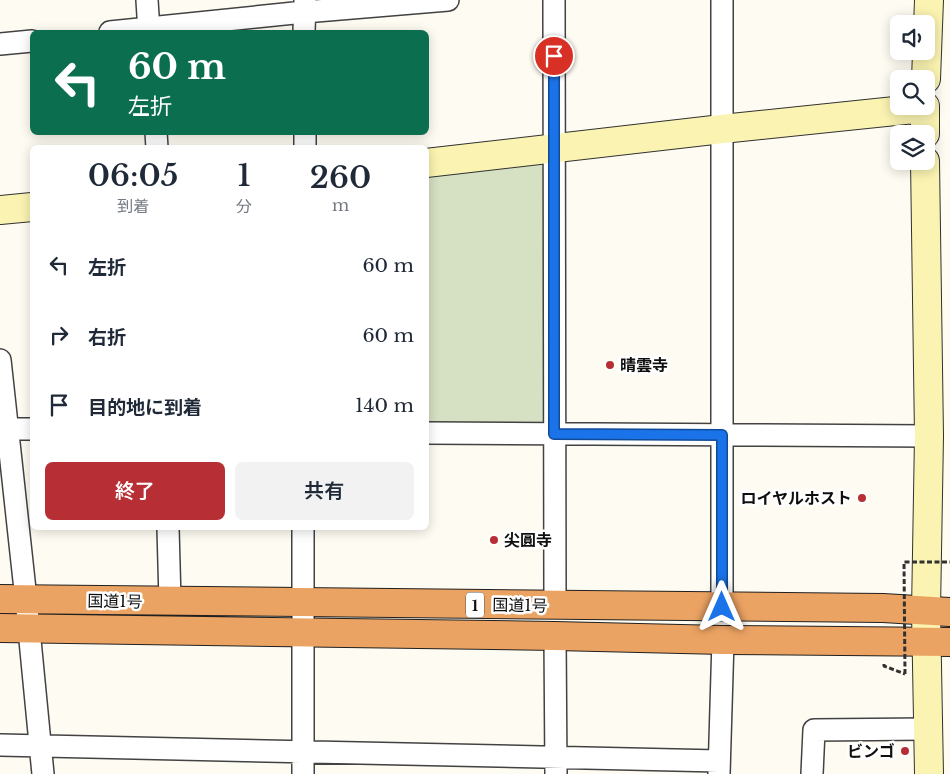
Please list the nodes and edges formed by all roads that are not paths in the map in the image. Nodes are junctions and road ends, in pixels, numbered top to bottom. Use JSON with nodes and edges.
{"nodes":[{"id":1,"x":148,"y":0,"type":"edge"},
{"id":2,"x":448,"y":0,"type":"edge"},
{"id":3,"x":554,"y":0,"type":"edge"},
{"id":4,"x":722,"y":0,"type":"edge"},
{"id":5,"x":929,"y":0,"type":"edge"},
{"id":6,"x":304,"y":15,"type":"edge"},
{"id":7,"x":149,"y":30,"type":"edge"},
{"id":8,"x":30,"y":41,"type":"edge"},
{"id":9,"x":0,"y":44,"type":"edge"},
{"id":10,"x":926,"y":70,"type":"edge"},
{"id":11,"x":925,"y":116,"type":"edge"},
{"id":12,"x":722,"y":128,"type":"junction"},
{"id":13,"x":554,"y":149,"type":"junction"},
{"id":14,"x":429,"y":163,"type":"edge"},
{"id":15,"x":925,"y":170,"type":"edge"},
{"id":16,"x":30,"y":206,"type":"edge"},
{"id":17,"x":0,"y":210,"type":"edge"},
{"id":18,"x":0,"y":360,"type":"edge"},
{"id":19,"x":4,"y":429,"type":"edge"},
{"id":20,"x":30,"y":429,"type":"edge"},
{"id":21,"x":429,"y":432,"type":"edge"},
{"id":22,"x":554,"y":434,"type":"junction"},
{"id":23,"x":722,"y":435,"type":"junction"},
{"id":24,"x":929,"y":436,"type":"junction"},
{"id":25,"x":168,"y":530,"type":"edge"},
{"id":26,"x":303,"y":530,"type":"edge"},
{"id":27,"x":13,"y":599,"type":"edge"},
{"id":28,"x":170,"y":601,"type":"junction"},
{"id":29,"x":304,"y":602,"type":"junction"},
{"id":30,"x":555,"y":606,"type":"junction"},
{"id":31,"x":722,"y":607,"type":"junction"},
{"id":32,"x":938,"y":611,"type":"edge"},
{"id":33,"x":0,"y":628,"type":"edge"},
{"id":34,"x":29,"y":630,"type":"junction"},
{"id":35,"x":304,"y":632,"type":"junction"},
{"id":36,"x":555,"y":636,"type":"junction"},
{"id":37,"x":723,"y":640,"type":"junction"},
{"id":38,"x":938,"y":641,"type":"edge"},
{"id":39,"x":928,"y":729,"type":"junction"},
{"id":40,"x":0,"y":745,"type":"edge"},
{"id":41,"x":40,"y":746,"type":"junction"},
{"id":42,"x":303,"y":752,"type":"junction"},
{"id":43,"x":556,"y":766,"type":"edge"},
{"id":44,"x":719,"y":767,"type":"edge"},
{"id":45,"x":43,"y":774,"type":"edge"},
{"id":46,"x":303,"y":774,"type":"edge"},
{"id":47,"x":812,"y":774,"type":"edge"},
{"id":48,"x":929,"y":774,"type":"edge"}],
"edges":[{"from":1,"to":7,"type":"street"},
{"from":2,"to":6,"type":"street"},
{"from":3,"to":13,"type":"street"},
{"from":4,"to":12,"type":"street"},
{"from":5,"to":10,"type":"street"},
{"from":6,"to":7,"type":"street"},
{"from":8,"to":9,"type":"street"},
{"from":11,"to":12,"type":"street"},
{"from":12,"to":13,"type":"street"},
{"from":12,"to":23,"type":"street"},
{"from":13,"to":14,"type":"street"},
{"from":13,"to":22,"type":"street"},
{"from":15,"to":24,"type":"street"},
{"from":16,"to":17,"type":"street"},
{"from":18,"to":19,"type":"street"},
{"from":19,"to":20,"type":"street"},
{"from":19,"to":27,"type":"street"},
{"from":21,"to":22,"type":"street"},
{"from":22,"to":23,"type":"street"},
{"from":22,"to":30,"type":"street"},
{"from":23,"to":24,"type":"street"},
{"from":23,"to":31,"type":"street"},
{"from":24,"to":32,"type":"street"},
{"from":25,"to":28,"type":"street"},
{"from":26,"to":29,"type":"street"},
{"from":27,"to":28,"type":"highway","name":"国道1号","number":"1"},
{"from":27,"to":34,"type":"street"},
{"from":28,"to":29,"type":"highway","name":"国道1号","number":"1"},
{"from":29,"to":30,"type":"highway","name":"国道1号","number":"1"},
{"from":29,"to":35,"type":"street"},
{"from":30,"to":31,"type":"highway","name":"国道1号","number":"1"},
{"from":31,"to":32,"type":"highway","name":"国道1号","number":"1"},
{"from":32,"to":38,"type":"street"},
{"from":33,"to":34,"type":"highway","name":"国道1号","number":"1"},
{"from":34,"to":35,"type":"highway","name":"国道1号","number":"1"},
{"from":34,"to":41,"type":"street"},
{"from":35,"to":36,"type":"highway","name":"国道1号","number":"1"},
{"from":35,"to":42,"type":"street"},
{"from":36,"to":37,"type":"highway","name":"国道1号","number":"1"},
{"from":36,"to":43,"type":"street"},
{"from":37,"to":38,"type":"highway","name":"国道1号","number":"1"},
{"from":37,"to":44,"type":"street"},
{"from":38,"to":39,"type":"street"},
{"from":39,"to":47,"type":"street"},
{"from":39,"to":48,"type":"street"},
{"from":40,"to":41,"type":"street"},
{"from":41,"to":42,"type":"street"},
{"from":41,"to":45,"type":"street"},
{"from":42,"to":43,"type":"street"},
{"from":42,"to":46,"type":"street"},
{"from":43,"to":44,"type":"street"}]}
